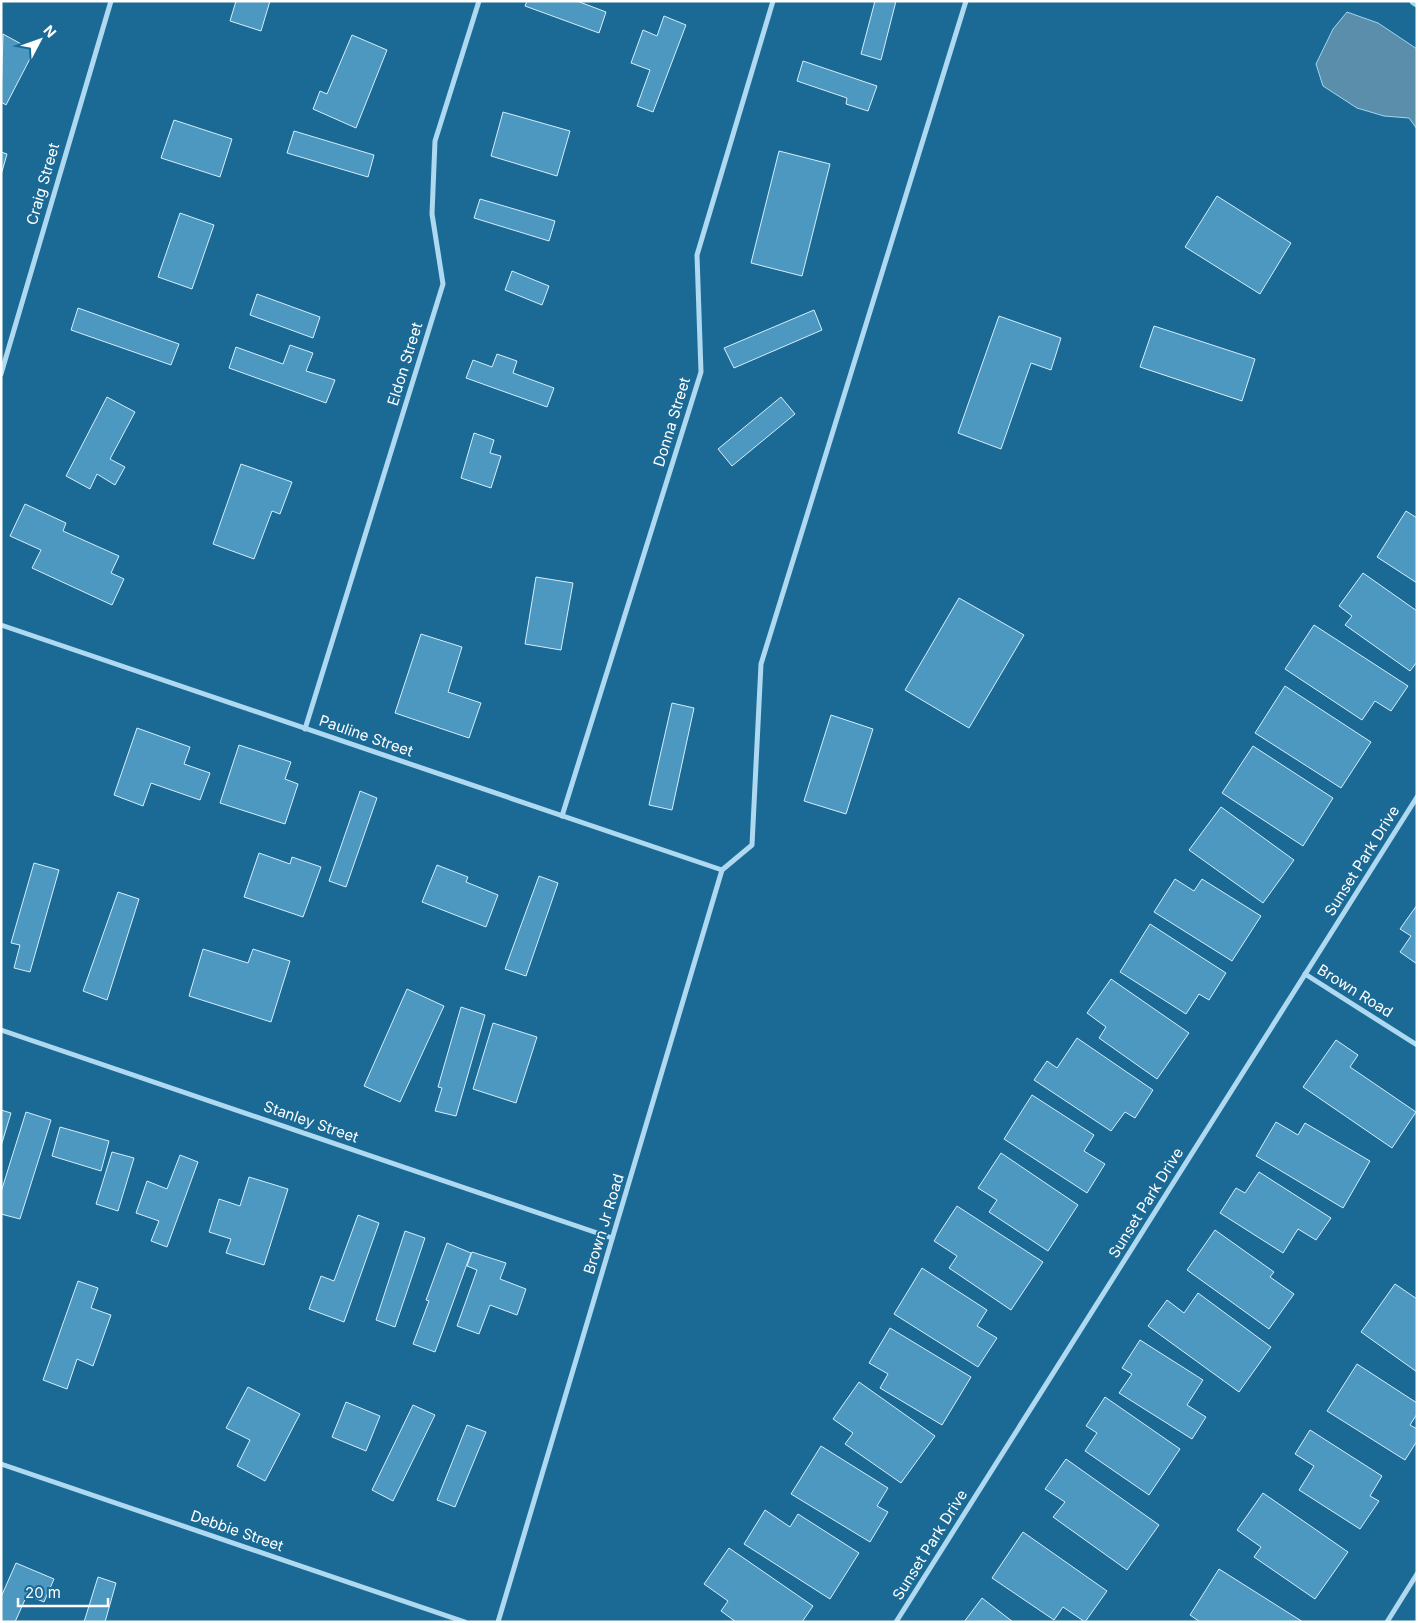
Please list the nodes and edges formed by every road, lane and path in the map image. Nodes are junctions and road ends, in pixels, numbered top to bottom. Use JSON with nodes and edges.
{"nodes":[{"id":1,"x":111,"y":1,"type":"edge"},
{"id":2,"x":479,"y":1,"type":"edge"},
{"id":3,"x":773,"y":1,"type":"edge"},
{"id":4,"x":966,"y":1,"type":"edge"},
{"id":5,"x":1,"y":374,"type":"edge"},
{"id":6,"x":1,"y":625,"type":"edge"},
{"id":7,"x":305,"y":728,"type":"junction"},
{"id":8,"x":1417,"y":798,"type":"edge"},
{"id":9,"x":562,"y":816,"type":"junction"},
{"id":10,"x":722,"y":870,"type":"junction"},
{"id":11,"x":1305,"y":974,"type":"junction"},
{"id":12,"x":1,"y":1030,"type":"edge"},
{"id":13,"x":1417,"y":1045,"type":"edge"},
{"id":14,"x":612,"y":1238,"type":"junction"},
{"id":15,"x":1,"y":1464,"type":"edge"},
{"id":16,"x":1417,"y":1574,"type":"edge"},
{"id":17,"x":465,"y":1622,"type":"edge"},
{"id":18,"x":498,"y":1622,"type":"edge"},
{"id":19,"x":896,"y":1622,"type":"edge"},
{"id":20,"x":1387,"y":1622,"type":"edge"}],
"edges":[{"from":1,"to":5,"type":"street","name":"Craig Street"},
{"from":2,"to":7,"type":"street","name":"Eldon Street"},
{"from":3,"to":9,"type":"street","name":"Donna Street"},
{"from":4,"to":10,"type":"street"},
{"from":6,"to":7,"type":"street","name":"Pauline Street"},
{"from":7,"to":9,"type":"street","name":"Pauline Street"},
{"from":8,"to":11,"type":"street","name":"Sunset Park Drive"},
{"from":9,"to":10,"type":"street","name":"Pauline Street"},
{"from":10,"to":14,"type":"street","name":"Brown Jr Road"},
{"from":11,"to":13,"type":"street","name":"Brown Road"},
{"from":11,"to":19,"type":"street","name":"Sunset Park Drive"},
{"from":12,"to":14,"type":"street","name":"Stanley Street"},
{"from":14,"to":18,"type":"street","name":"Brown Jr Road"},
{"from":15,"to":17,"type":"street","name":"Debbie Street"},
{"from":16,"to":20,"type":"street"}]}
